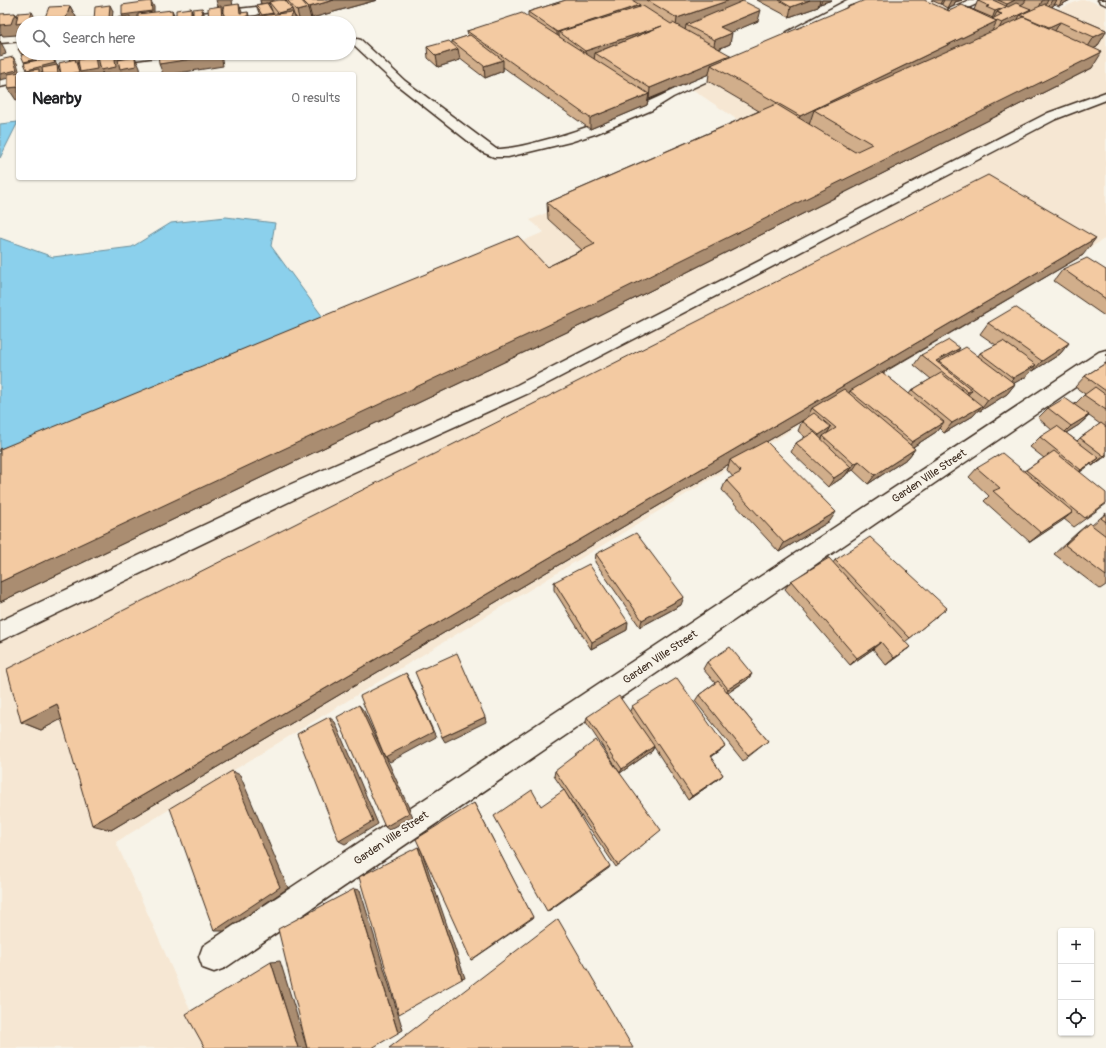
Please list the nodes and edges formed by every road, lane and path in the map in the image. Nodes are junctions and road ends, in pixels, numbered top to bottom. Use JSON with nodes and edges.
{"nodes":[{"id":1,"x":298,"y":0,"type":"edge"},
{"id":2,"x":860,"y":0,"type":"edge"},
{"id":3,"x":977,"y":0,"type":"edge"},
{"id":4,"x":256,"y":11,"type":"junction"},
{"id":5,"x":953,"y":11,"type":"edge"},
{"id":6,"x":210,"y":16,"type":"edge"},
{"id":7,"x":256,"y":16,"type":"edge"},
{"id":8,"x":16,"y":38,"type":"edge"},
{"id":9,"x":0,"y":40,"type":"edge"},
{"id":10,"x":777,"y":41,"type":"edge"},
{"id":11,"x":357,"y":42,"type":"dead end"},
{"id":12,"x":112,"y":60,"type":"edge"},
{"id":13,"x":743,"y":60,"type":"edge"},
{"id":14,"x":53,"y":72,"type":"edge"},
{"id":15,"x":16,"y":79,"type":"edge"},
{"id":16,"x":0,"y":83,"type":"edge"},
{"id":17,"x":1106,"y":96,"type":"edge"},
{"id":18,"x":1106,"y":357,"type":"edge"},
{"id":19,"x":0,"y":632,"type":"edge"},
{"id":20,"x":214,"y":957,"type":"dead end"}],
"edges":[{"from":1,"to":4,"type":"street"},
{"from":2,"to":10,"type":"lane"},
{"from":3,"to":5,"type":"lane"},
{"from":4,"to":6,"type":"street"},
{"from":4,"to":7,"type":"street"},
{"from":8,"to":9,"type":"street"},
{"from":11,"to":13,"type":"lane"},
{"from":12,"to":14,"type":"street"},
{"from":15,"to":16,"type":"street"},
{"from":17,"to":19,"type":"lane"},
{"from":18,"to":20,"type":"street","name":"Garden Ville Street"}]}
